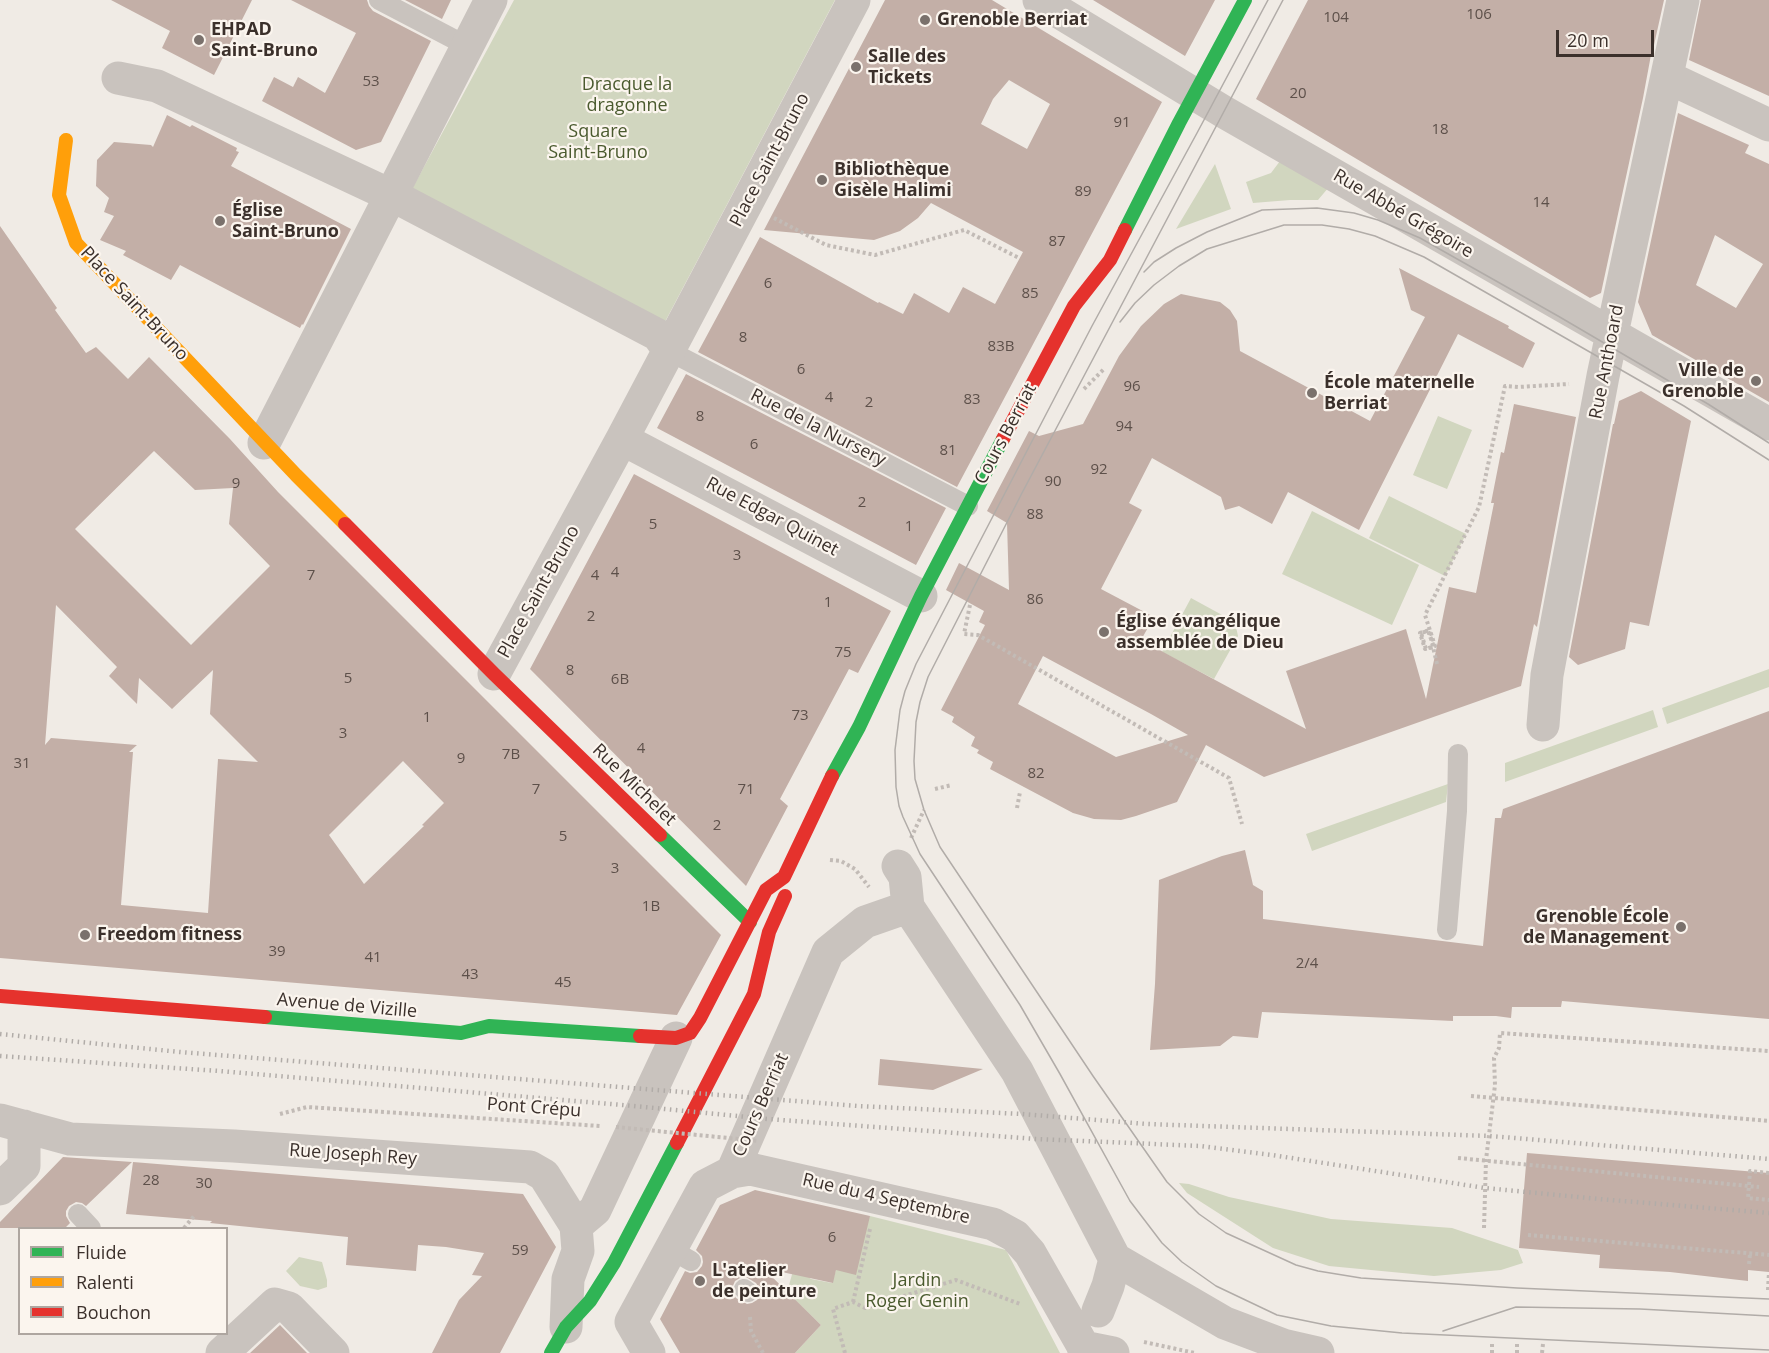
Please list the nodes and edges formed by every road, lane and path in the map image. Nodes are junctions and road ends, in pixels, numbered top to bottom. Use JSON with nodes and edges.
{"nodes":[{"id":1,"x":379,"y":0,"type":"edge"},
{"id":2,"x":492,"y":0,"type":"edge"},
{"id":3,"x":854,"y":0,"type":"edge"},
{"id":4,"x":1039,"y":0,"type":"edge"},
{"id":5,"x":1245,"y":0,"type":"edge"},
{"id":6,"x":1683,"y":0,"type":"edge"},
{"id":7,"x":467,"y":46,"type":"junction"},
{"id":8,"x":1667,"y":77,"type":"junction"},
{"id":9,"x":118,"y":78,"type":"dead end"},
{"id":10,"x":1195,"y":94,"type":"junction"},
{"id":11,"x":1769,"y":125,"type":"edge"},
{"id":12,"x":66,"y":140,"type":"dead end"},
{"id":13,"x":390,"y":195,"type":"junction"},
{"id":14,"x":747,"y":204,"type":"junction"},
{"id":15,"x":1019,"y":258,"type":"dead end"},
{"id":16,"x":1612,"y":334,"type":"junction"},
{"id":17,"x":669,"y":351,"type":"junction"},
{"id":18,"x":1104,"y":369,"type":"dead end"},
{"id":19,"x":1576,"y":383,"type":"dead end"},
{"id":20,"x":1084,"y":389,"type":"dead end"},
{"id":21,"x":1769,"y":424,"type":"edge"},
{"id":22,"x":622,"y":439,"type":"junction"},
{"id":23,"x":264,"y":443,"type":"junction"},
{"id":24,"x":968,"y":506,"type":"junction"},
{"id":25,"x":921,"y":596,"type":"junction"},
{"id":26,"x":970,"y":605,"type":"dead end"},
{"id":27,"x":1437,"y":664,"type":"dead end"},
{"id":28,"x":494,"y":674,"type":"junction"},
{"id":29,"x":1543,"y":725,"type":"dead end"},
{"id":30,"x":1458,"y":754,"type":"dead end"},
{"id":31,"x":952,"y":785,"type":"dead end"},
{"id":32,"x":935,"y":789,"type":"dead end"},
{"id":33,"x":1020,"y":792,"type":"dead end"},
{"id":34,"x":1017,"y":807,"type":"dead end"},
{"id":35,"x":1242,"y":824,"type":"dead end"},
{"id":36,"x":898,"y":866,"type":"dead end"},
{"id":37,"x":784,"y":876,"type":"junction"},
{"id":38,"x":908,"y":907,"type":"junction"},
{"id":39,"x":750,"y":922,"type":"junction"},
{"id":40,"x":1448,"y":930,"type":"dead end"},
{"id":41,"x":0,"y":996,"type":"edge"},
{"id":42,"x":683,"y":1036,"type":"junction"},
{"id":43,"x":1769,"y":1051,"type":"edge"},
{"id":44,"x":1471,"y":1096,"type":"dead end"},
{"id":45,"x":1494,"y":1098,"type":"junction"},
{"id":46,"x":307,"y":1107,"type":"dead end"},
{"id":47,"x":1769,"y":1121,"type":"edge"},
{"id":48,"x":12,"y":1123,"type":"edge"},
{"id":49,"x":604,"y":1126,"type":"dead end"},
{"id":50,"x":616,"y":1126,"type":"dead end"},
{"id":51,"x":759,"y":1141,"type":"dead end"},
{"id":52,"x":1458,"y":1158,"type":"dead end"},
{"id":53,"x":1486,"y":1160,"type":"junction"},
{"id":54,"x":732,"y":1172,"type":"junction"},
{"id":55,"x":1769,"y":1173,"type":"edge"},
{"id":56,"x":1749,"y":1185,"type":"junction"},
{"id":57,"x":1759,"y":1187,"type":"dead end"},
{"id":58,"x":0,"y":1189,"type":"edge"},
{"id":59,"x":878,"y":1197,"type":"junction"},
{"id":60,"x":1769,"y":1200,"type":"edge"},
{"id":61,"x":194,"y":1216,"type":"dead end"},
{"id":62,"x":576,"y":1226,"type":"junction"},
{"id":63,"x":185,"y":1227,"type":"edge"},
{"id":64,"x":1484,"y":1228,"type":"dead end"},
{"id":65,"x":1528,"y":1235,"type":"dead end"},
{"id":66,"x":1750,"y":1254,"type":"junction"},
{"id":67,"x":1769,"y":1255,"type":"edge"},
{"id":68,"x":1115,"y":1259,"type":"junction"},
{"id":69,"x":1749,"y":1264,"type":"dead end"},
{"id":70,"x":1769,"y":1272,"type":"edge"},
{"id":71,"x":1769,"y":1277,"type":"edge"},
{"id":72,"x":1768,"y":1290,"type":"edge"},
{"id":73,"x":590,"y":1301,"type":"junction"},
{"id":74,"x":853,"y":1302,"type":"junction"},
{"id":75,"x":1023,"y":1305,"type":"dead end"},
{"id":76,"x":1098,"y":1311,"type":"dead end"},
{"id":77,"x":631,"y":1322,"type":"junction"},
{"id":78,"x":558,"y":1340,"type":"edge"},
{"id":79,"x":1492,"y":1341,"type":"dead end"},
{"id":80,"x":1517,"y":1343,"type":"dead end"},
{"id":81,"x":1543,"y":1344,"type":"dead end"},
{"id":82,"x":1094,"y":1351,"type":"edge"},
{"id":83,"x":222,"y":1353,"type":"edge"},
{"id":84,"x":333,"y":1353,"type":"edge"},
{"id":85,"x":649,"y":1353,"type":"edge"},
{"id":86,"x":845,"y":1353,"type":"edge"},
{"id":87,"x":1318,"y":1353,"type":"edge"},
{"id":88,"x":1492,"y":1353,"type":"edge"},
{"id":89,"x":1517,"y":1353,"type":"edge"},
{"id":90,"x":1542,"y":1353,"type":"edge"}],
"edges":[{"from":1,"to":7,"type":"lane"},
{"from":2,"to":7,"type":"street"},
{"from":3,"to":14,"type":"street","name":"Place Saint-Bruno"},
{"from":4,"to":10,"type":"street","name":"Rue Abbé Grégoire"},
{"from":5,"to":10,"type":"street","name":"Cours Berriat"},
{"from":6,"to":8,"type":"street","name":"Rue Anthoard"},
{"from":7,"to":13,"type":"street"},
{"from":8,"to":11,"type":"street"},
{"from":8,"to":16,"type":"street","name":"Rue Anthoard"},
{"from":9,"to":13,"type":"street"},
{"from":10,"to":16,"type":"street","name":"Rue Abbé Grégoire"},
{"from":10,"to":24,"type":"street","name":"Cours Berriat"},
{"from":12,"to":23,"type":"street","name":"Place Saint-Bruno"},
{"from":13,"to":17,"type":"street"},
{"from":13,"to":23,"type":"street"},
{"from":14,"to":15,"type":"path"},
{"from":14,"to":17,"type":"street","name":"Place Saint-Bruno"},
{"from":16,"to":21,"type":"street","name":"Rue Abbé Grégoire"},
{"from":16,"to":29,"type":"street","name":"Rue Anthoard"},
{"from":17,"to":22,"type":"street","name":"Place Saint-Bruno"},
{"from":17,"to":24,"type":"lane","name":"Rue de la Nursery"},
{"from":18,"to":20,"type":"path"},
{"from":19,"to":27,"type":"path"},
{"from":22,"to":25,"type":"street","name":"Rue Edgar Quinet"},
{"from":22,"to":28,"type":"street","name":"Place Saint-Bruno"},
{"from":23,"to":28,"type":"street","name":"Place Saint-Bruno"},
{"from":24,"to":25,"type":"street","name":"Cours Berriat"},
{"from":25,"to":37,"type":"street","name":"Cours Berriat"},
{"from":26,"to":35,"type":"path"},
{"from":28,"to":39,"type":"street","name":"Rue Michelet"},
{"from":30,"to":40,"type":"lane"},
{"from":31,"to":32,"type":"path"},
{"from":33,"to":34,"type":"path"},
{"from":36,"to":38,"type":"street"},
{"from":37,"to":38,"type":"path"},
{"from":37,"to":39,"type":"street","name":"Cours Berriat"},
{"from":37,"to":73,"type":"street","name":"Cours Berriat"},
{"from":38,"to":54,"type":"street","name":"Cours Berriat"},
{"from":38,"to":68,"type":"street"},
{"from":39,"to":42,"type":"street","name":"Cours Berriat"},
{"from":41,"to":42,"type":"street","name":"Avenue de Vizille"},
{"from":42,"to":62,"type":"street","name":"Cours Berriat"},
{"from":43,"to":45,"type":"path"},
{"from":44,"to":45,"type":"path"},
{"from":45,"to":47,"type":"path"},
{"from":45,"to":53,"type":"path"},
{"from":46,"to":49,"type":"path","name":"Pont Crépu"},
{"from":48,"to":58,"type":"street"},
{"from":48,"to":62,"type":"street","name":"Rue Joseph Rey"},
{"from":50,"to":51,"type":"path","bridge":true},
{"from":52,"to":53,"type":"path"},
{"from":53,"to":56,"type":"path"},
{"from":53,"to":64,"type":"path"},
{"from":54,"to":59,"type":"street","name":"Rue du 4 Septembre"},
{"from":54,"to":77,"type":"street","name":"Cours Berriat"},
{"from":55,"to":56,"type":"path"},
{"from":56,"to":57,"type":"path"},
{"from":56,"to":60,"type":"path"},
{"from":59,"to":74,"type":"path"},
{"from":59,"to":82,"type":"street","name":"Rue du 4 Septembre"},
{"from":61,"to":63,"type":"path"},
{"from":62,"to":78,"type":"street","name":"Rue Joseph Rey"},
{"from":65,"to":66,"type":"path"},
{"from":66,"to":67,"type":"path"},
{"from":66,"to":69,"type":"path"},
{"from":68,"to":76,"type":"street"},
{"from":68,"to":87,"type":"street"},
{"from":70,"to":71,"type":"path"},
{"from":71,"to":72,"type":"path"},
{"from":73,"to":77,"type":"street"},
{"from":73,"to":78,"type":"street","name":"Cours Berriat"},
{"from":74,"to":75,"type":"path"},
{"from":74,"to":86,"type":"path"},
{"from":77,"to":85,"type":"street"},
{"from":79,"to":88,"type":"path"},
{"from":80,"to":89,"type":"path"},
{"from":81,"to":90,"type":"path"},
{"from":83,"to":84,"type":"street"}]}
